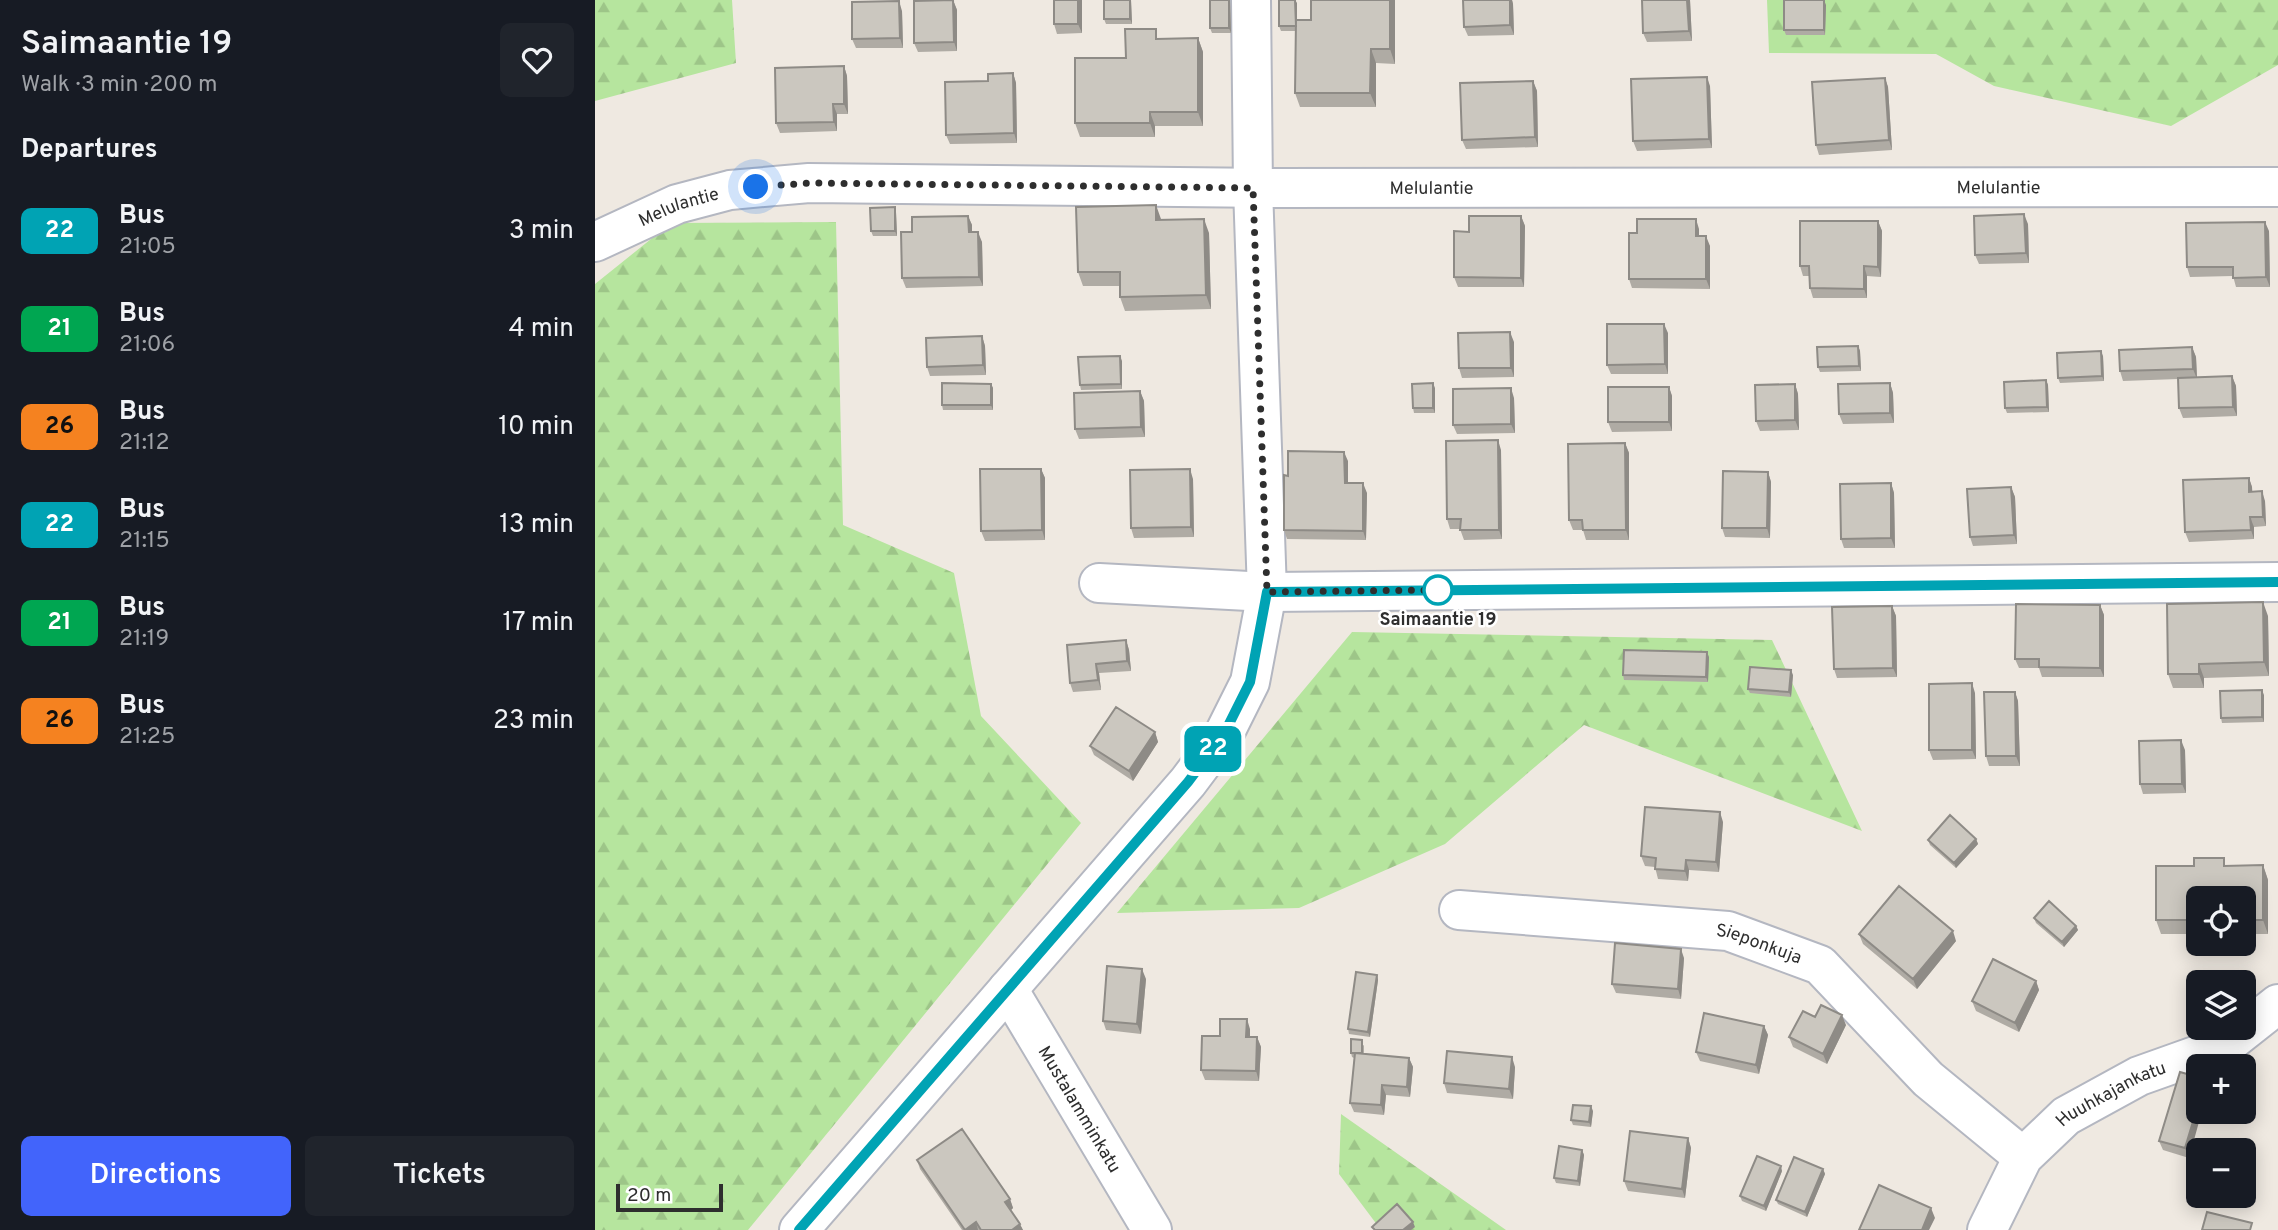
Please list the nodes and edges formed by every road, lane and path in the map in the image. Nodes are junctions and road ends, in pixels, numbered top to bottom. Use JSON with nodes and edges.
{"nodes":[{"id":1,"x":1251,"y":0,"type":"edge"},
{"id":2,"x":2278,"y":187,"type":"edge"},
{"id":3,"x":1253,"y":188,"type":"junction"},
{"id":4,"x":595,"y":242,"type":"edge"},
{"id":5,"x":2278,"y":582,"type":"edge"},
{"id":6,"x":1099,"y":583,"type":"dead end"},
{"id":7,"x":1267,"y":592,"type":"junction"},
{"id":8,"x":1459,"y":909,"type":"dead end"},
{"id":9,"x":1008,"y":989,"type":"junction"},
{"id":10,"x":2278,"y":1004,"type":"edge"},
{"id":11,"x":2023,"y":1157,"type":"junction"},
{"id":12,"x":799,"y":1230,"type":"edge"},
{"id":13,"x":1152,"y":1230,"type":"edge"},
{"id":14,"x":1987,"y":1230,"type":"edge"}],
"edges":[{"from":1,"to":3,"type":"street"},
{"from":2,"to":3,"type":"street","name":"Melulantie"},
{"from":3,"to":4,"type":"street","name":"Melulantie"},
{"from":3,"to":7,"type":"street"},
{"from":5,"to":7,"type":"street"},
{"from":6,"to":7,"type":"street"},
{"from":7,"to":9,"type":"street"},
{"from":8,"to":11,"type":"street","name":"Sieponkuja"},
{"from":9,"to":12,"type":"street"},
{"from":9,"to":13,"type":"street","name":"Mustalamminkatu"},
{"from":10,"to":11,"type":"street","name":"Huuhkajankatu"},
{"from":11,"to":14,"type":"street","name":"Huuhkajankatu"}]}
